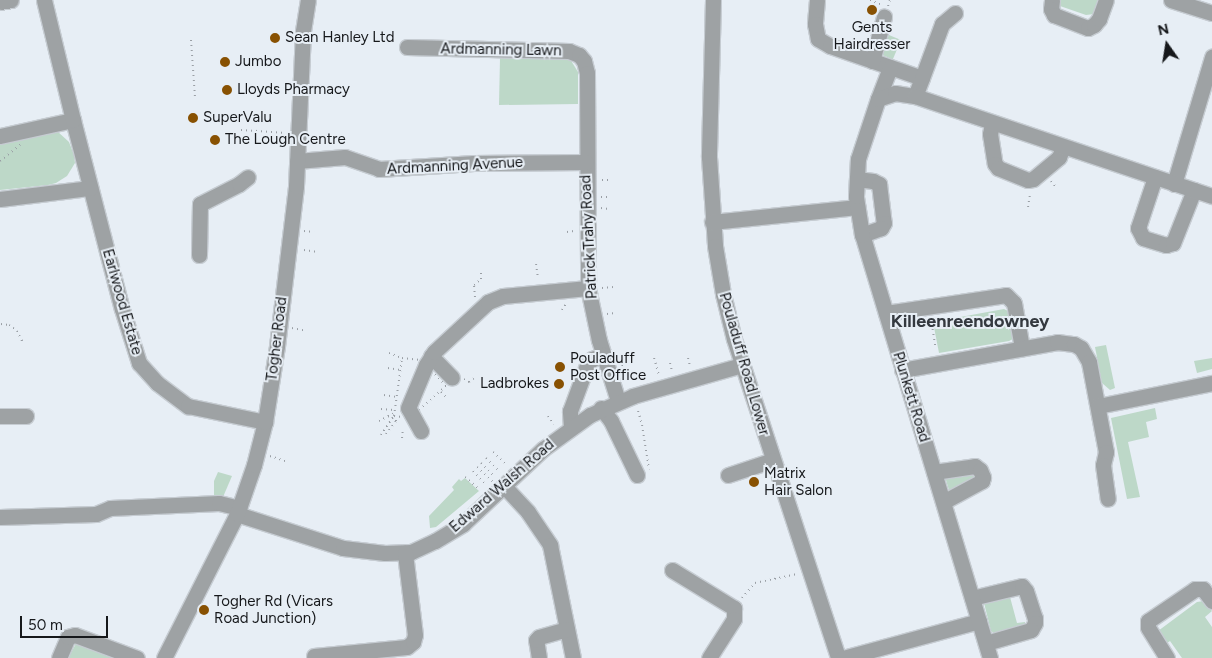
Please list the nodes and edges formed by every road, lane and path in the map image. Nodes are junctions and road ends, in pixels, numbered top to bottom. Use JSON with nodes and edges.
{"nodes":[{"id":1,"x":11,"y":0,"type":"edge"},
{"id":2,"x":44,"y":0,"type":"edge"},
{"id":3,"x":308,"y":0,"type":"edge"},
{"id":4,"x":713,"y":0,"type":"edge"},
{"id":5,"x":817,"y":0,"type":"edge"},
{"id":6,"x":1052,"y":0,"type":"edge"},
{"id":7,"x":1106,"y":0,"type":"edge"},
{"id":8,"x":1171,"y":0,"type":"edge"},
{"id":9,"x":0,"y":2,"type":"edge"},
{"id":10,"x":955,"y":13,"type":"dead end"},
{"id":11,"x":1212,"y":13,"type":"edge"},
{"id":12,"x":884,"y":17,"type":"dead end"},
{"id":13,"x":191,"y":40,"type":"dead end"},
{"id":14,"x":407,"y":47,"type":"dead end"},
{"id":15,"x":1212,"y":57,"type":"edge"},
{"id":16,"x":872,"y":61,"type":"junction"},
{"id":17,"x":890,"y":67,"type":"junction"},
{"id":18,"x":922,"y":78,"type":"junction"},
{"id":19,"x":916,"y":96,"type":"junction"},
{"id":20,"x":195,"y":97,"type":"dead end"},
{"id":21,"x":878,"y":99,"type":"junction"},
{"id":22,"x":73,"y":120,"type":"junction"},
{"id":23,"x":992,"y":123,"type":"junction"},
{"id":24,"x":586,"y":129,"type":"joint"},
{"id":25,"x":31,"y":130,"type":"junction"},
{"id":26,"x":241,"y":130,"type":"dead end"},
{"id":27,"x":291,"y":133,"type":"dead end"},
{"id":28,"x":0,"y":136,"type":"edge"},
{"id":29,"x":1063,"y":147,"type":"junction"},
{"id":30,"x":0,"y":161,"type":"edge"},
{"id":31,"x":297,"y":161,"type":"junction"},
{"id":32,"x":586,"y":162,"type":"junction"},
{"id":33,"x":248,"y":177,"type":"dead end"},
{"id":34,"x":1155,"y":177,"type":"junction"},
{"id":35,"x":857,"y":179,"type":"junction"},
{"id":36,"x":1174,"y":184,"type":"junction"},
{"id":37,"x":90,"y":188,"type":"junction"},
{"id":38,"x":1194,"y":190,"type":"junction"},
{"id":39,"x":1212,"y":196,"type":"edge"},
{"id":40,"x":0,"y":199,"type":"edge"},
{"id":41,"x":857,"y":207,"type":"junction"},
{"id":42,"x":712,"y":222,"type":"junction"},
{"id":43,"x":301,"y":231,"type":"dead end"},
{"id":44,"x":579,"y":231,"type":"dead end"},
{"id":45,"x":314,"y":232,"type":"dead end"},
{"id":46,"x":567,"y":232,"type":"dead end"},
{"id":47,"x":862,"y":235,"type":"junction"},
{"id":48,"x":304,"y":250,"type":"dead end"},
{"id":49,"x":318,"y":252,"type":"dead end"},
{"id":50,"x":199,"y":255,"type":"dead end"},
{"id":51,"x":536,"y":264,"type":"dead end"},
{"id":52,"x":481,"y":269,"type":"dead end"},
{"id":53,"x":539,"y":287,"type":"dead end"},
{"id":54,"x":612,"y":287,"type":"dead end"},
{"id":55,"x":592,"y":288,"type":"junction"},
{"id":56,"x":488,"y":302,"type":"junction"},
{"id":57,"x":929,"y":306,"type":"junction"},
{"id":58,"x":886,"y":313,"type":"junction"},
{"id":59,"x":1,"y":324,"type":"edge"},
{"id":60,"x":292,"y":328,"type":"dead end"},
{"id":61,"x":307,"y":331,"type":"dead end"},
{"id":62,"x":23,"y":343,"type":"dead end"},
{"id":63,"x":1022,"y":348,"type":"junction"},
{"id":64,"x":627,"y":351,"type":"dead end"},
{"id":65,"x":389,"y":353,"type":"dead end"},
{"id":66,"x":631,"y":354,"type":"dead end"},
{"id":67,"x":602,"y":355,"type":"junction"},
{"id":68,"x":432,"y":356,"type":"junction"},
{"id":69,"x":938,"y":356,"type":"dead end"},
{"id":70,"x":402,"y":358,"type":"dead end"},
{"id":71,"x":654,"y":358,"type":"dead end"},
{"id":72,"x":688,"y":358,"type":"dead end"},
{"id":73,"x":670,"y":363,"type":"dead end"},
{"id":74,"x":618,"y":364,"type":"dead end"},
{"id":75,"x":742,"y":365,"type":"junction"},
{"id":76,"x":622,"y":366,"type":"dead end"},
{"id":77,"x":388,"y":368,"type":"dead end"},
{"id":78,"x":691,"y":368,"type":"dead end"},
{"id":79,"x":400,"y":370,"type":"dead end"},
{"id":80,"x":902,"y":370,"type":"junction"},
{"id":81,"x":673,"y":374,"type":"dead end"},
{"id":82,"x":452,"y":378,"type":"dead end"},
{"id":83,"x":660,"y":378,"type":"dead end"},
{"id":84,"x":1212,"y":383,"type":"edge"},
{"id":85,"x":441,"y":391,"type":"dead end"},
{"id":86,"x":384,"y":395,"type":"dead end"},
{"id":87,"x":396,"y":397,"type":"dead end"},
{"id":88,"x":448,"y":399,"type":"dead end"},
{"id":89,"x":618,"y":401,"type":"junction"},
{"id":90,"x":1098,"y":406,"type":"junction"},
{"id":91,"x":381,"y":408,"type":"dead end"},
{"id":92,"x":601,"y":408,"type":"junction"},
{"id":93,"x":397,"y":413,"type":"junction"},
{"id":94,"x":0,"y":416,"type":"edge"},
{"id":95,"x":26,"y":416,"type":"dead end"},
{"id":96,"x":548,"y":416,"type":"dead end"},
{"id":97,"x":380,"y":421,"type":"dead end"},
{"id":98,"x":265,"y":422,"type":"junction"},
{"id":99,"x":554,"y":424,"type":"dead end"},
{"id":100,"x":571,"y":427,"type":"junction"},
{"id":101,"x":421,"y":431,"type":"dead end"},
{"id":102,"x":386,"y":434,"type":"dead end"},
{"id":103,"x":381,"y":435,"type":"dead end"},
{"id":104,"x":493,"y":452,"type":"dead end"},
{"id":105,"x":269,"y":456,"type":"dead end"},
{"id":106,"x":486,"y":458,"type":"dead end"},
{"id":107,"x":773,"y":460,"type":"junction"},
{"id":108,"x":285,"y":461,"type":"dead end"},
{"id":109,"x":481,"y":463,"type":"dead end"},
{"id":110,"x":508,"y":466,"type":"dead end"},
{"id":111,"x":477,"y":467,"type":"dead end"},
{"id":112,"x":473,"y":471,"type":"dead end"},
{"id":113,"x":934,"y":472,"type":"junction"},
{"id":114,"x":637,"y":475,"type":"dead end"},
{"id":115,"x":728,"y":475,"type":"dead end"},
{"id":116,"x":465,"y":477,"type":"dead end"},
{"id":117,"x":498,"y":479,"type":"junction"},
{"id":118,"x":488,"y":486,"type":"dead end"},
{"id":119,"x":482,"y":492,"type":"dead end"},
{"id":120,"x":1108,"y":499,"type":"dead end"},
{"id":121,"x":943,"y":502,"type":"junction"},
{"id":122,"x":238,"y":511,"type":"junction"},
{"id":123,"x":0,"y":517,"type":"edge"},
{"id":124,"x":405,"y":553,"type":"junction"},
{"id":125,"x":672,"y":570,"type":"dead end"},
{"id":126,"x":809,"y":572,"type":"junction"},
{"id":127,"x":972,"y":598,"type":"junction"},
{"id":128,"x":1212,"y":601,"type":"edge"},
{"id":129,"x":734,"y":608,"type":"junction"},
{"id":130,"x":979,"y":621,"type":"junction"},
{"id":131,"x":567,"y":629,"type":"junction"},
{"id":132,"x":986,"y":643,"type":"junction"},
{"id":133,"x":314,"y":656,"type":"dead end"},
{"id":134,"x":59,"y":658,"type":"edge"},
{"id":135,"x":137,"y":658,"type":"edge"},
{"id":136,"x":164,"y":658,"type":"edge"},
{"id":137,"x":540,"y":658,"type":"edge"},
{"id":138,"x":573,"y":658,"type":"edge"},
{"id":139,"x":709,"y":658,"type":"edge"},
{"id":140,"x":838,"y":658,"type":"edge"},
{"id":141,"x":843,"y":658,"type":"edge"},
{"id":142,"x":990,"y":658,"type":"edge"},
{"id":143,"x":1167,"y":658,"type":"edge"}],
"edges":[{"from":1,"to":9,"type":"street"},
{"from":2,"to":22,"type":"street","name":"Earlwood Estate"},
{"from":3,"to":31,"type":"street","name":"Togher Road"},
{"from":4,"to":42,"type":"street","name":"Pouladuff Road Lower"},
{"from":5,"to":16,"type":"street"},
{"from":6,"to":7,"type":"street"},
{"from":8,"to":11,"type":"street"},
{"from":10,"to":18,"type":"street"},
{"from":12,"to":16,"type":"street"},
{"from":13,"to":20,"type":"path"},
{"from":14,"to":24,"type":"street","name":"Ardmanning Lawn"},
{"from":15,"to":36,"type":"street"},
{"from":16,"to":17,"type":"street"},
{"from":17,"to":18,"type":"street"},
{"from":17,"to":21,"type":"street","name":"Plunkett Road"},
{"from":18,"to":19,"type":"street"},
{"from":19,"to":21,"type":"street"},
{"from":19,"to":23,"type":"street"},
{"from":21,"to":35,"type":"street","name":"Plunkett Road"},
{"from":22,"to":25,"type":"street"},
{"from":22,"to":37,"type":"street","name":"Earlwood Estate"},
{"from":23,"to":29,"type":"street"},
{"from":23,"to":29,"type":"street"},
{"from":24,"to":32,"type":"street","name":"Patrick Trahy Road"},
{"from":25,"to":28,"type":"street"},
{"from":25,"to":30,"type":"path"},
{"from":26,"to":27,"type":"path"},
{"from":29,"to":34,"type":"street"},
{"from":31,"to":32,"type":"street","name":"Ardmanning Avenue"},
{"from":31,"to":98,"type":"street","name":"Togher Road"},
{"from":32,"to":55,"type":"street","name":"Patrick Trahy Road"},
{"from":33,"to":50,"type":"street"},
{"from":34,"to":36,"type":"street"},
{"from":34,"to":38,"type":"street"},
{"from":35,"to":41,"type":"street","name":"Plunkett Road"},
{"from":35,"to":47,"type":"street"},
{"from":36,"to":38,"type":"street"},
{"from":37,"to":40,"type":"street"},
{"from":37,"to":98,"type":"street","name":"Earlwood Estate"},
{"from":38,"to":39,"type":"street"},
{"from":41,"to":42,"type":"street"},
{"from":41,"to":47,"type":"street","name":"Plunkett Road"},
{"from":42,"to":75,"type":"street","name":"Pouladuff Road Lower"},
{"from":43,"to":45,"type":"path"},
{"from":44,"to":46,"type":"path"},
{"from":47,"to":58,"type":"street","name":"Plunkett Road"},
{"from":48,"to":49,"type":"path"},
{"from":51,"to":53,"type":"path"},
{"from":52,"to":56,"type":"path"},
{"from":54,"to":55,"type":"path"},
{"from":55,"to":56,"type":"street"},
{"from":55,"to":67,"type":"street","name":"Patrick Trahy Road"},
{"from":56,"to":68,"type":"street"},
{"from":57,"to":58,"type":"street"},
{"from":57,"to":63,"type":"street"},
{"from":57,"to":69,"type":"path"},
{"from":58,"to":80,"type":"street","name":"Plunkett Road"},
{"from":59,"to":62,"type":"path"},
{"from":60,"to":61,"type":"path"},
{"from":63,"to":80,"type":"street"},
{"from":63,"to":90,"type":"street"},
{"from":64,"to":74,"type":"path"},
{"from":65,"to":70,"type":"path"},
{"from":66,"to":76,"type":"path"},
{"from":67,"to":89,"type":"street","name":"Patrick Trahy Road"},
{"from":67,"to":100,"type":"street"},
{"from":68,"to":82,"type":"street"},
{"from":68,"to":93,"type":"street"},
{"from":71,"to":83,"type":"path"},
{"from":72,"to":78,"type":"path"},
{"from":73,"to":81,"type":"path"},
{"from":75,"to":89,"type":"street","name":"Edward Walsh Road"},
{"from":75,"to":107,"type":"street","name":"Pouladuff Road Lower"},
{"from":77,"to":79,"type":"path"},
{"from":80,"to":113,"type":"street","name":"Plunkett Road"},
{"from":84,"to":90,"type":"street"},
{"from":85,"to":88,"type":"path"},
{"from":86,"to":87,"type":"path"},
{"from":89,"to":92,"type":"street","name":"Edward Walsh Road"},
{"from":90,"to":120,"type":"street"},
{"from":91,"to":93,"type":"path"},
{"from":92,"to":100,"type":"street","name":"Edward Walsh Road"},
{"from":92,"to":114,"type":"street"},
{"from":93,"to":97,"type":"path"},
{"from":93,"to":101,"type":"street"},
{"from":93,"to":102,"type":"path"},
{"from":93,"to":103,"type":"path"},
{"from":94,"to":95,"type":"street"},
{"from":96,"to":99,"type":"path"},
{"from":98,"to":122,"type":"street","name":"Togher Road"},
{"from":100,"to":117,"type":"street","name":"Edward Walsh Road"},
{"from":104,"to":110,"type":"path"},
{"from":105,"to":108,"type":"path"},
{"from":106,"to":117,"type":"path"},
{"from":107,"to":115,"type":"street"},
{"from":107,"to":126,"type":"street","name":"Pouladuff Road Lower"},
{"from":109,"to":117,"type":"path"},
{"from":111,"to":117,"type":"path"},
{"from":112,"to":118,"type":"path"},
{"from":113,"to":121,"type":"street","name":"Plunkett Road"},
{"from":113,"to":121,"type":"street"},
{"from":116,"to":119,"type":"path"},
{"from":117,"to":124,"type":"street","name":"Edward Walsh Road"},
{"from":117,"to":131,"type":"street"},
{"from":121,"to":127,"type":"street","name":"Plunkett Road"},
{"from":122,"to":123,"type":"street","name":"Edward Walsh Road"},
{"from":122,"to":124,"type":"street","name":"Edward Walsh Road"},
{"from":122,"to":136,"type":"street","name":"Togher Road"},
{"from":124,"to":133,"type":"street"},
{"from":125,"to":129,"type":"street"},
{"from":126,"to":129,"type":"path"},
{"from":126,"to":140,"type":"street","name":"Pouladuff Road Lower"},
{"from":127,"to":130,"type":"street","name":"Plunkett Road"},
{"from":127,"to":132,"type":"street"},
{"from":128,"to":143,"type":"street"},
{"from":129,"to":139,"type":"street"},
{"from":130,"to":132,"type":"street","name":"Plunkett Road"},
{"from":130,"to":141,"type":"street"},
{"from":131,"to":137,"type":"street"},
{"from":131,"to":138,"type":"street"},
{"from":132,"to":142,"type":"street","name":"Plunkett Road"},
{"from":134,"to":135,"type":"street"}]}
